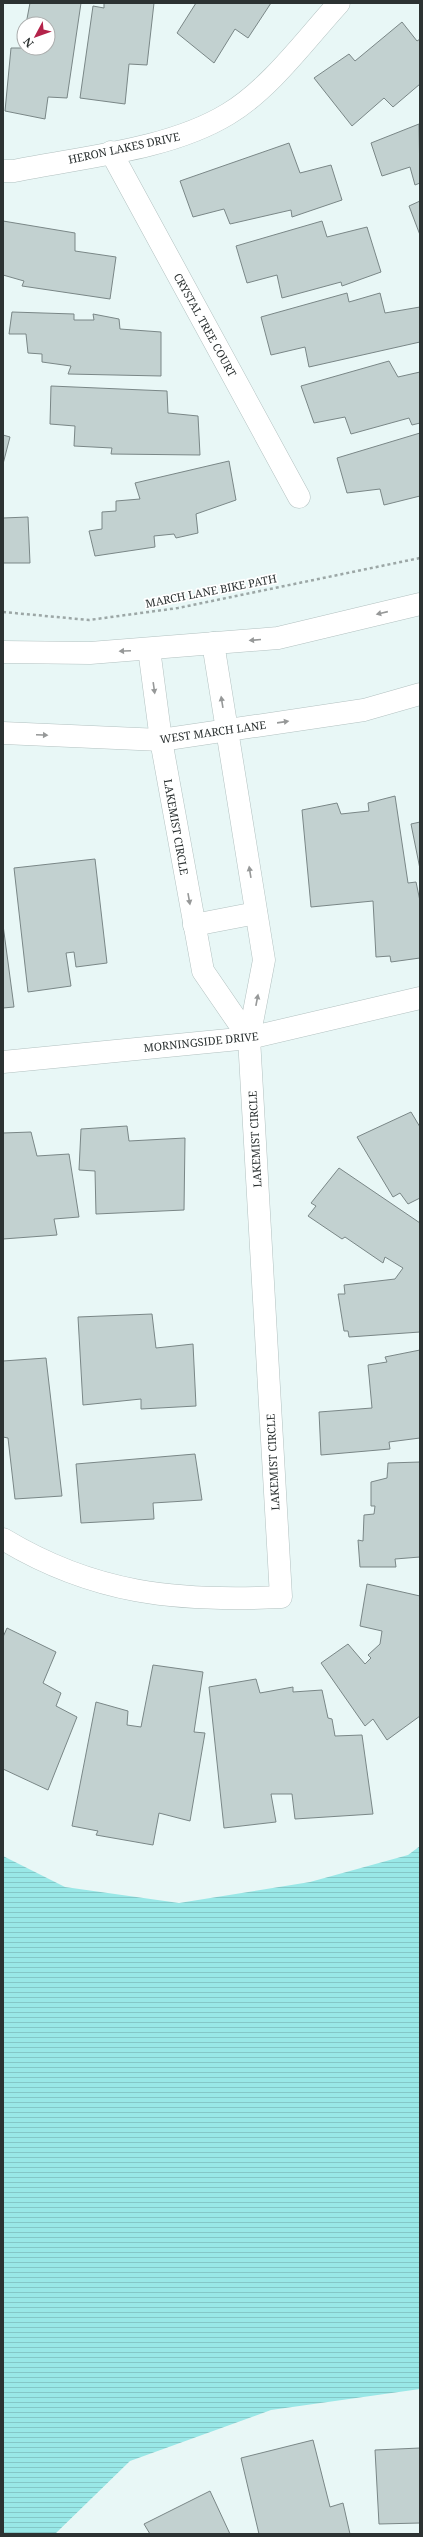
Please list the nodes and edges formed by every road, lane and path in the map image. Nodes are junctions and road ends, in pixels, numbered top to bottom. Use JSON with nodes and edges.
{"nodes":[{"id":1,"x":339,"y":3,"type":"edge"},
{"id":2,"x":111,"y":152,"type":"junction"},
{"id":3,"x":3,"y":171,"type":"edge"},
{"id":4,"x":299,"y":497,"type":"dead end"},
{"id":5,"x":420,"y":558,"type":"edge"},
{"id":6,"x":420,"y":604,"type":"edge"},
{"id":7,"x":3,"y":612,"type":"edge"},
{"id":8,"x":213,"y":643,"type":"junction"},
{"id":9,"x":148,"y":649,"type":"junction"},
{"id":10,"x":3,"y":652,"type":"edge"},
{"id":11,"x":420,"y":694,"type":"edge"},
{"id":12,"x":227,"y":730,"type":"junction"},
{"id":13,"x":3,"y":733,"type":"edge"},
{"id":14,"x":161,"y":740,"type":"junction"},
{"id":15,"x":256,"y":913,"type":"junction"},
{"id":16,"x":194,"y":925,"type":"junction"},
{"id":17,"x":420,"y":998,"type":"edge"},
{"id":18,"x":250,"y":1038,"type":"junction"},
{"id":19,"x":3,"y":1062,"type":"edge"},
{"id":20,"x":3,"y":1539,"type":"edge"}],
"edges":[{"from":1,"to":2,"type":"street","name":"HERON LAKES DRIVE"},
{"from":2,"to":3,"type":"street","name":"HERON LAKES DRIVE"},
{"from":2,"to":4,"type":"street","name":"CRYSTAL TREE COURT"},
{"from":5,"to":7,"type":"path","name":"MARCH LANE BIKE PATH"},
{"from":6,"to":8,"type":"street","one_way":true},
{"from":8,"to":9,"type":"street"},
{"from":12,"to":8,"type":"street","name":"LAKEMIST CIRCLE","one_way":true},
{"from":9,"to":10,"type":"street","one_way":true},
{"from":9,"to":14,"type":"street","name":"LAKEMIST CIRCLE","one_way":true},
{"from":12,"to":11,"type":"street","name":"WEST MARCH LANE","one_way":true},
{"from":12,"to":14,"type":"street","name":"WEST MARCH LANE"},
{"from":15,"to":12,"type":"street","name":"LAKEMIST CIRCLE","one_way":true},
{"from":13,"to":14,"type":"street","name":"WEST MARCH LANE","one_way":true},
{"from":14,"to":16,"type":"street","name":"LAKEMIST CIRCLE","one_way":true},
{"from":15,"to":16,"type":"street"},
{"from":18,"to":15,"type":"street","name":"LAKEMIST CIRCLE","one_way":true},
{"from":16,"to":18,"type":"street","name":"LAKEMIST CIRCLE"},
{"from":17,"to":18,"type":"street","name":"MORNINGSIDE DRIVE"},
{"from":18,"to":19,"type":"street","name":"MORNINGSIDE DRIVE"},
{"from":18,"to":20,"type":"street","name":"LAKEMIST CIRCLE"}]}
